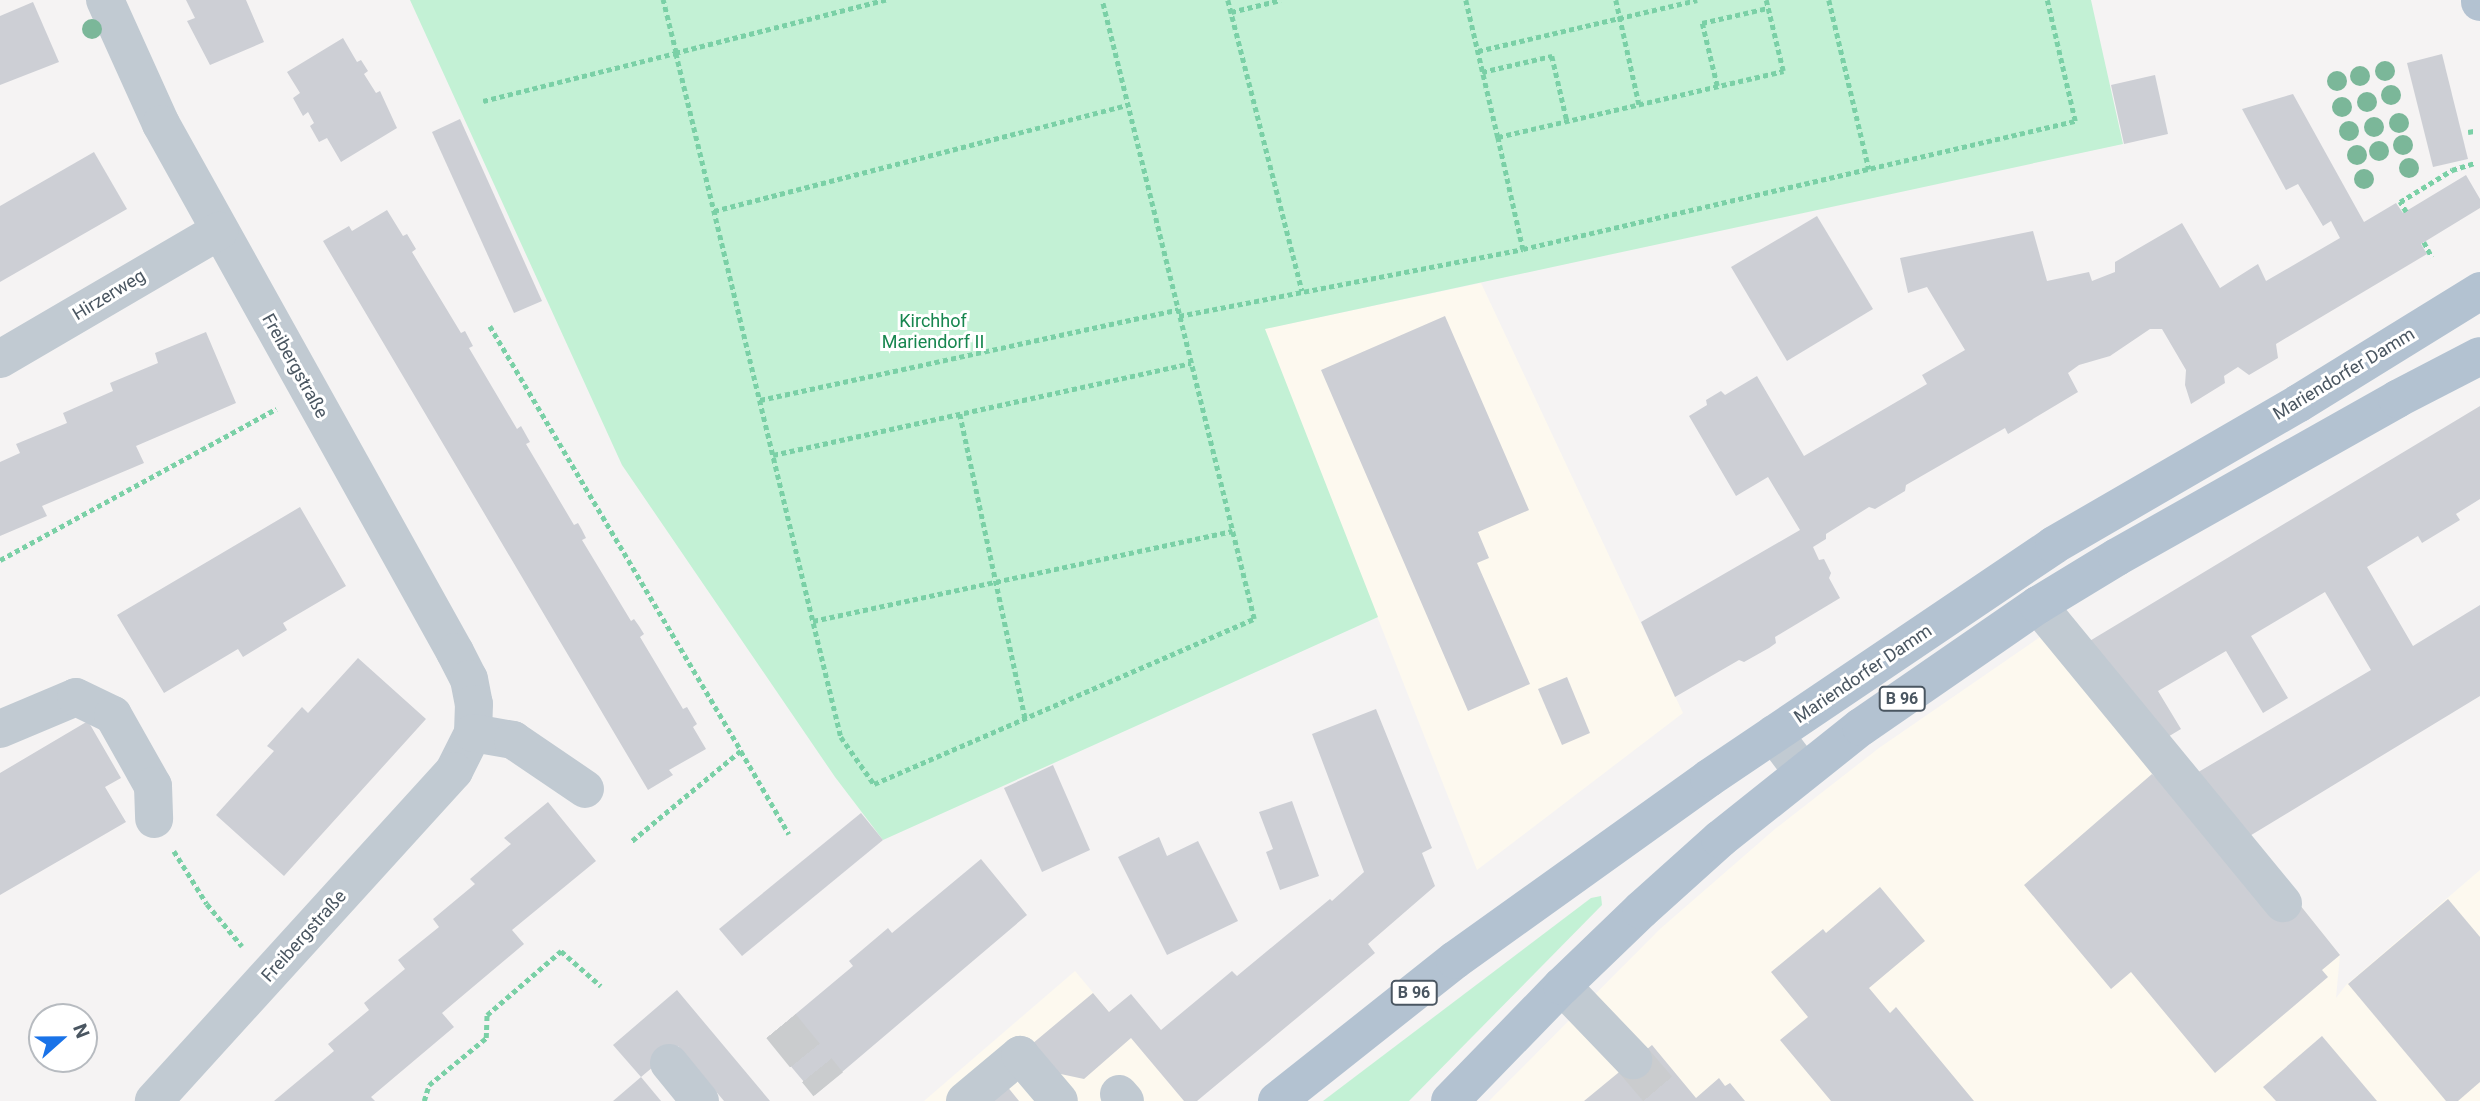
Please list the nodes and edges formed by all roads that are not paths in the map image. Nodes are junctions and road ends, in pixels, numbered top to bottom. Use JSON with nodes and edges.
{"nodes":[{"id":1,"x":105,"y":0,"type":"edge"},
{"id":2,"x":219,"y":231,"type":"junction"},
{"id":3,"x":2480,"y":291,"type":"edge"},
{"id":4,"x":2480,"y":356,"type":"edge"},
{"id":5,"x":0,"y":359,"type":"edge"},
{"id":6,"x":2038,"y":605,"type":"junction"},
{"id":7,"x":0,"y":729,"type":"edge"},
{"id":8,"x":473,"y":733,"type":"junction"},
{"id":9,"x":1774,"y":734,"type":"junction"},
{"id":10,"x":1802,"y":771,"type":"junction"},
{"id":11,"x":585,"y":789,"type":"dead end"},
{"id":12,"x":154,"y":820,"type":"road end"},
{"id":13,"x":2283,"y":904,"type":"dead end"},
{"id":14,"x":1562,"y":986,"type":"junction"},
{"id":15,"x":1633,"y":1060,"type":"tunnel mouth"},
{"id":16,"x":668,"y":1063,"type":"dead end"},
{"id":17,"x":1044,"y":1096,"type":"edge"},
{"id":18,"x":154,"y":1101,"type":"edge"},
{"id":19,"x":700,"y":1101,"type":"edge"},
{"id":20,"x":965,"y":1101,"type":"edge"},
{"id":21,"x":1277,"y":1101,"type":"edge"},
{"id":22,"x":1450,"y":1101,"type":"edge"}],
"edges":[{"from":1,"to":2,"type":"street","name":"Freibergstraße"},
{"from":2,"to":5,"type":"street","name":"Hirzerweg"},
{"from":2,"to":8,"type":"street","name":"Freibergstraße"},
{"from":3,"to":9,"type":"main road","name":"Mariendorfer Damm","number":"B 96"},
{"from":4,"to":6,"type":"main road","number":"B 96"},
{"from":6,"to":10,"type":"main road","number":"B 96"},
{"from":6,"to":13,"type":"street"},
{"from":7,"to":12,"type":"street"},
{"from":8,"to":11,"type":"street"},
{"from":8,"to":18,"type":"street","name":"Freibergstraße"},
{"from":9,"to":10,"type":"street"},
{"from":9,"to":21,"type":"main road","name":"Mariendorfer Damm","number":"B 96"},
{"from":10,"to":14,"type":"main road","number":"B 96"},
{"from":14,"to":15,"type":"street"},
{"from":14,"to":22,"type":"main road","number":"B 96"},
{"from":16,"to":19,"type":"street"},
{"from":17,"to":20,"type":"street"}]}
